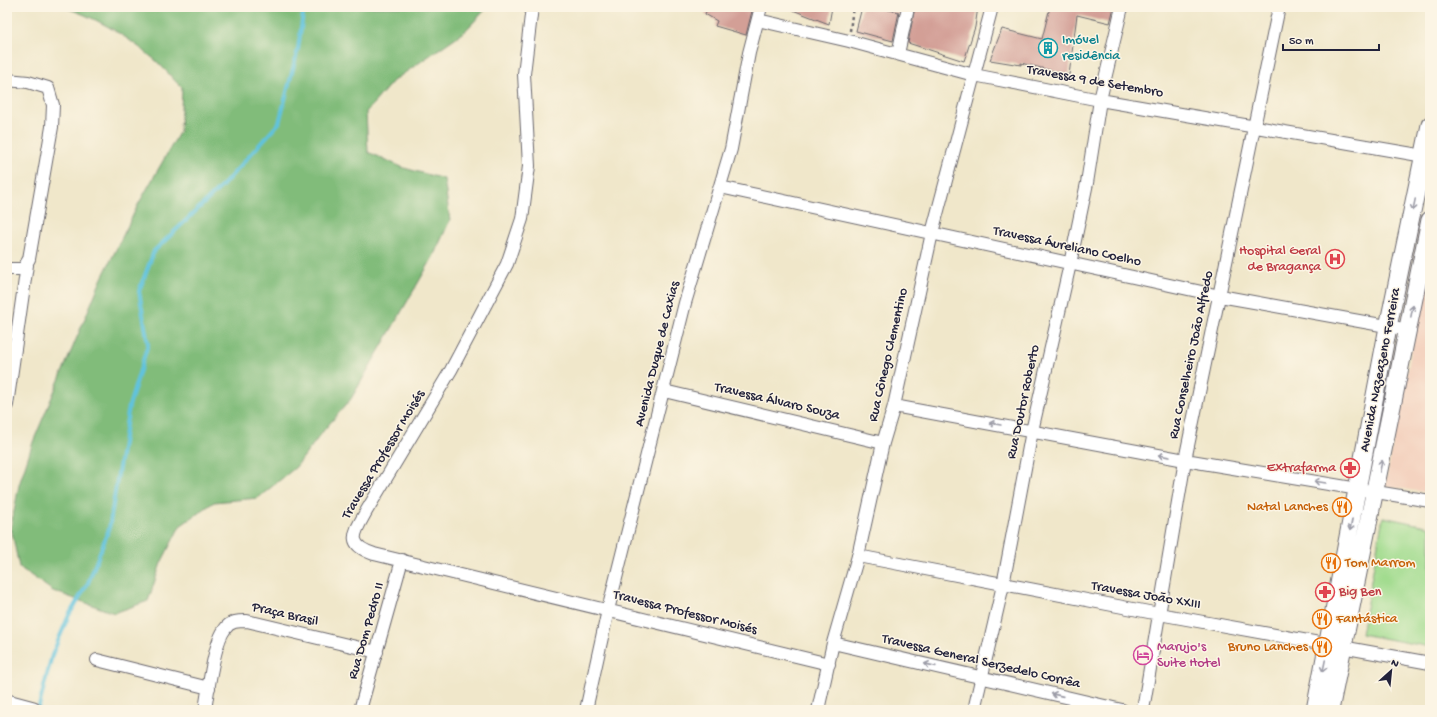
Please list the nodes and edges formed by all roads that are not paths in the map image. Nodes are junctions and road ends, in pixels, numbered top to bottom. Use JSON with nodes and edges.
{"nodes":[{"id":1,"x":532,"y":7,"type":"edge"},
{"id":2,"x":761,"y":7,"type":"edge"},
{"id":3,"x":908,"y":7,"type":"edge"},
{"id":4,"x":992,"y":7,"type":"edge"},
{"id":5,"x":1122,"y":7,"type":"edge"},
{"id":6,"x":1279,"y":7,"type":"edge"},
{"id":7,"x":758,"y":20,"type":"junction"},
{"id":8,"x":898,"y":54,"type":"junction"},
{"id":9,"x":974,"y":75,"type":"junction"},
{"id":10,"x":7,"y":80,"type":"edge"},
{"id":11,"x":1100,"y":100,"type":"junction"},
{"id":12,"x":1430,"y":125,"type":"edge"},
{"id":13,"x":1256,"y":126,"type":"junction"},
{"id":14,"x":1427,"y":156,"type":"edge"},
{"id":15,"x":720,"y":187,"type":"junction"},
{"id":16,"x":1430,"y":220,"type":"edge"},
{"id":17,"x":932,"y":233,"type":"junction"},
{"id":18,"x":1070,"y":264,"type":"junction"},
{"id":19,"x":27,"y":265,"type":"junction"},
{"id":20,"x":7,"y":269,"type":"edge"},
{"id":21,"x":1220,"y":296,"type":"junction"},
{"id":22,"x":1388,"y":327,"type":"junction"},
{"id":23,"x":1409,"y":330,"type":"junction"},
{"id":24,"x":664,"y":391,"type":"junction"},
{"id":25,"x":7,"y":405,"type":"edge"},
{"id":26,"x":894,"y":406,"type":"junction"},
{"id":27,"x":1032,"y":431,"type":"junction"},
{"id":28,"x":883,"y":443,"type":"junction"},
{"id":29,"x":1185,"y":460,"type":"junction"},
{"id":30,"x":1358,"y":489,"type":"junction"},
{"id":31,"x":1376,"y":491,"type":"junction"},
{"id":32,"x":1430,"y":501,"type":"edge"},
{"id":33,"x":858,"y":556,"type":"junction"},
{"id":34,"x":402,"y":560,"type":"junction"},
{"id":35,"x":1003,"y":585,"type":"junction"},
{"id":36,"x":608,"y":610,"type":"junction"},
{"id":37,"x":1159,"y":614,"type":"junction"},
{"id":38,"x":833,"y":644,"type":"junction"},
{"id":39,"x":1336,"y":645,"type":"junction"},
{"id":40,"x":377,"y":652,"type":"junction"},
{"id":41,"x":97,"y":660,"type":"dead end"},
{"id":42,"x":1430,"y":663,"type":"edge"},
{"id":43,"x":829,"y":664,"type":"junction"},
{"id":44,"x":981,"y":677,"type":"junction"},
{"id":45,"x":209,"y":688,"type":"junction"},
{"id":46,"x":7,"y":703,"type":"edge"},
{"id":47,"x":32,"y":710,"type":"edge"},
{"id":48,"x":205,"y":710,"type":"edge"},
{"id":49,"x":360,"y":710,"type":"edge"},
{"id":50,"x":586,"y":710,"type":"edge"},
{"id":51,"x":818,"y":710,"type":"edge"},
{"id":52,"x":974,"y":710,"type":"edge"},
{"id":53,"x":1122,"y":710,"type":"edge"},
{"id":54,"x":1143,"y":710,"type":"edge"},
{"id":55,"x":1315,"y":710,"type":"edge"},
{"id":56,"x":1330,"y":710,"type":"edge"}],
"edges":[{"from":1,"to":34,"type":"street","name":"Travessa Professor Moisés"},
{"from":2,"to":7,"type":"street","name":"Avenida Duque de Caxias"},
{"from":3,"to":8,"type":"street"},
{"from":4,"to":9,"type":"street","name":"Rua Cônego Clementino"},
{"from":5,"to":11,"type":"street","name":"Rua Doutor Roberto"},
{"from":6,"to":13,"type":"street","name":"Rua Conselheiro João Alfredo"},
{"from":7,"to":8,"type":"street","name":"Travessa 9 de Setembro"},
{"from":7,"to":15,"type":"street","name":"Avenida Duque de Caxias"},
{"from":8,"to":9,"type":"street","name":"Travessa 9 de Setembro"},
{"from":9,"to":11,"type":"street","name":"Travessa 9 de Setembro"},
{"from":9,"to":17,"type":"street","name":"Rua Cônego Clementino"},
{"from":10,"to":19,"type":"street"},
{"from":11,"to":13,"type":"street","name":"Travessa 9 de Setembro"},
{"from":11,"to":18,"type":"street","name":"Rua Doutor Roberto"},
{"from":12,"to":14,"type":"main road","name":"Avenida Nazeazeno Ferreira"},
{"from":13,"to":14,"type":"street","name":"Travessa 9 de Setembro"},
{"from":13,"to":21,"type":"street","name":"Rua Conselheiro João Alfredo"},
{"from":14,"to":22,"type":"main road","name":"Avenida Nazeazeno Ferreira","one_way":true},
{"from":15,"to":17,"type":"street","name":"Travessa Áureliano Coelho"},
{"from":15,"to":24,"type":"street","name":"Avenida Duque de Caxias"},
{"from":23,"to":16,"type":"main road","name":"Avenida Nazeazeno Ferreira","one_way":true},
{"from":17,"to":18,"type":"street","name":"Travessa Áureliano Coelho"},
{"from":17,"to":26,"type":"street","name":"Rua Cônego Clementino"},
{"from":18,"to":21,"type":"street","name":"Travessa Áureliano Coelho"},
{"from":18,"to":27,"type":"street","name":"Rua Doutor Roberto"},
{"from":19,"to":20,"type":"street"},
{"from":19,"to":25,"type":"street"},
{"from":21,"to":22,"type":"street","name":"Travessa Áureliano Coelho"},
{"from":21,"to":29,"type":"street","name":"Rua Conselheiro João Alfredo"},
{"from":22,"to":23,"type":"street","name":"Travessa Áureliano Coelho"},
{"from":22,"to":30,"type":"main road","name":"Avenida Nazeazeno Ferreira"},
{"from":31,"to":23,"type":"main road","name":"Avenida Nazeazeno Ferreira","one_way":true},
{"from":24,"to":28,"type":"street","name":"Travessa Álvaro Souza"},
{"from":24,"to":36,"type":"street","name":"Avenida Duque de Caxias"},
{"from":27,"to":26,"type":"street","one_way":true},
{"from":26,"to":28,"type":"street","name":"Rua Cônego Clementino"},
{"from":29,"to":27,"type":"street","one_way":true},
{"from":27,"to":35,"type":"street","name":"Rua Doutor Roberto"},
{"from":28,"to":33,"type":"street","name":"Rua Cônego Clementino"},
{"from":30,"to":29,"type":"street","one_way":true},
{"from":29,"to":37,"type":"street","name":"Rua Conselheiro João Alfredo"},
{"from":30,"to":31,"type":"street"},
{"from":30,"to":39,"type":"main road","name":"Avenida Nazeazeno Ferreira","one_way":true},
{"from":31,"to":32,"type":"street"},
{"from":31,"to":39,"type":"main road","name":"Avenida Nazeazeno Ferreira"},
{"from":33,"to":35,"type":"street","name":"Travessa João XXIII"},
{"from":33,"to":38,"type":"street","name":"Rua Cônego Clementino"},
{"from":34,"to":36,"type":"street","name":"Travessa Professor Moisés"},
{"from":34,"to":40,"type":"street","name":"Rua Dom Pedro II"},
{"from":35,"to":37,"type":"street","name":"Travessa João XXIII"},
{"from":35,"to":44,"type":"street","name":"Rua Doutor Roberto"},
{"from":36,"to":43,"type":"street","name":"Travessa Professor Moisés"},
{"from":36,"to":50,"type":"street","name":"Avenida Duque de Caxias"},
{"from":37,"to":39,"type":"street","name":"Travessa João XXIII"},
{"from":37,"to":54,"type":"street","name":"Rua Conselheiro João Alfredo"},
{"from":38,"to":43,"type":"street","name":"Rua Cônego Clementino"},
{"from":44,"to":38,"type":"street","name":"Travessa General Serzedelo Corrêa","one_way":true},
{"from":39,"to":42,"type":"street","name":"Travessa João XXIII"},
{"from":39,"to":55,"type":"main road","name":"Avenida Nazeazeno Ferreira","one_way":true},
{"from":39,"to":56,"type":"main road","name":"Avenida Nazeazeno Ferreira"},
{"from":40,"to":45,"type":"street","name":"Praça Brasil"},
{"from":40,"to":49,"type":"street","name":"Rua Dom Pedro II"},
{"from":41,"to":45,"type":"street"},
{"from":43,"to":51,"type":"street","name":"Rua Cônego Clementino"},
{"from":44,"to":52,"type":"street","name":"Rua Doutor Roberto"},
{"from":53,"to":44,"type":"street","name":"Travessa General Serzedelo Corrêa","one_way":true},
{"from":45,"to":48,"type":"street","name":"Praça Brasil"},
{"from":46,"to":47,"type":"main road"}]}
